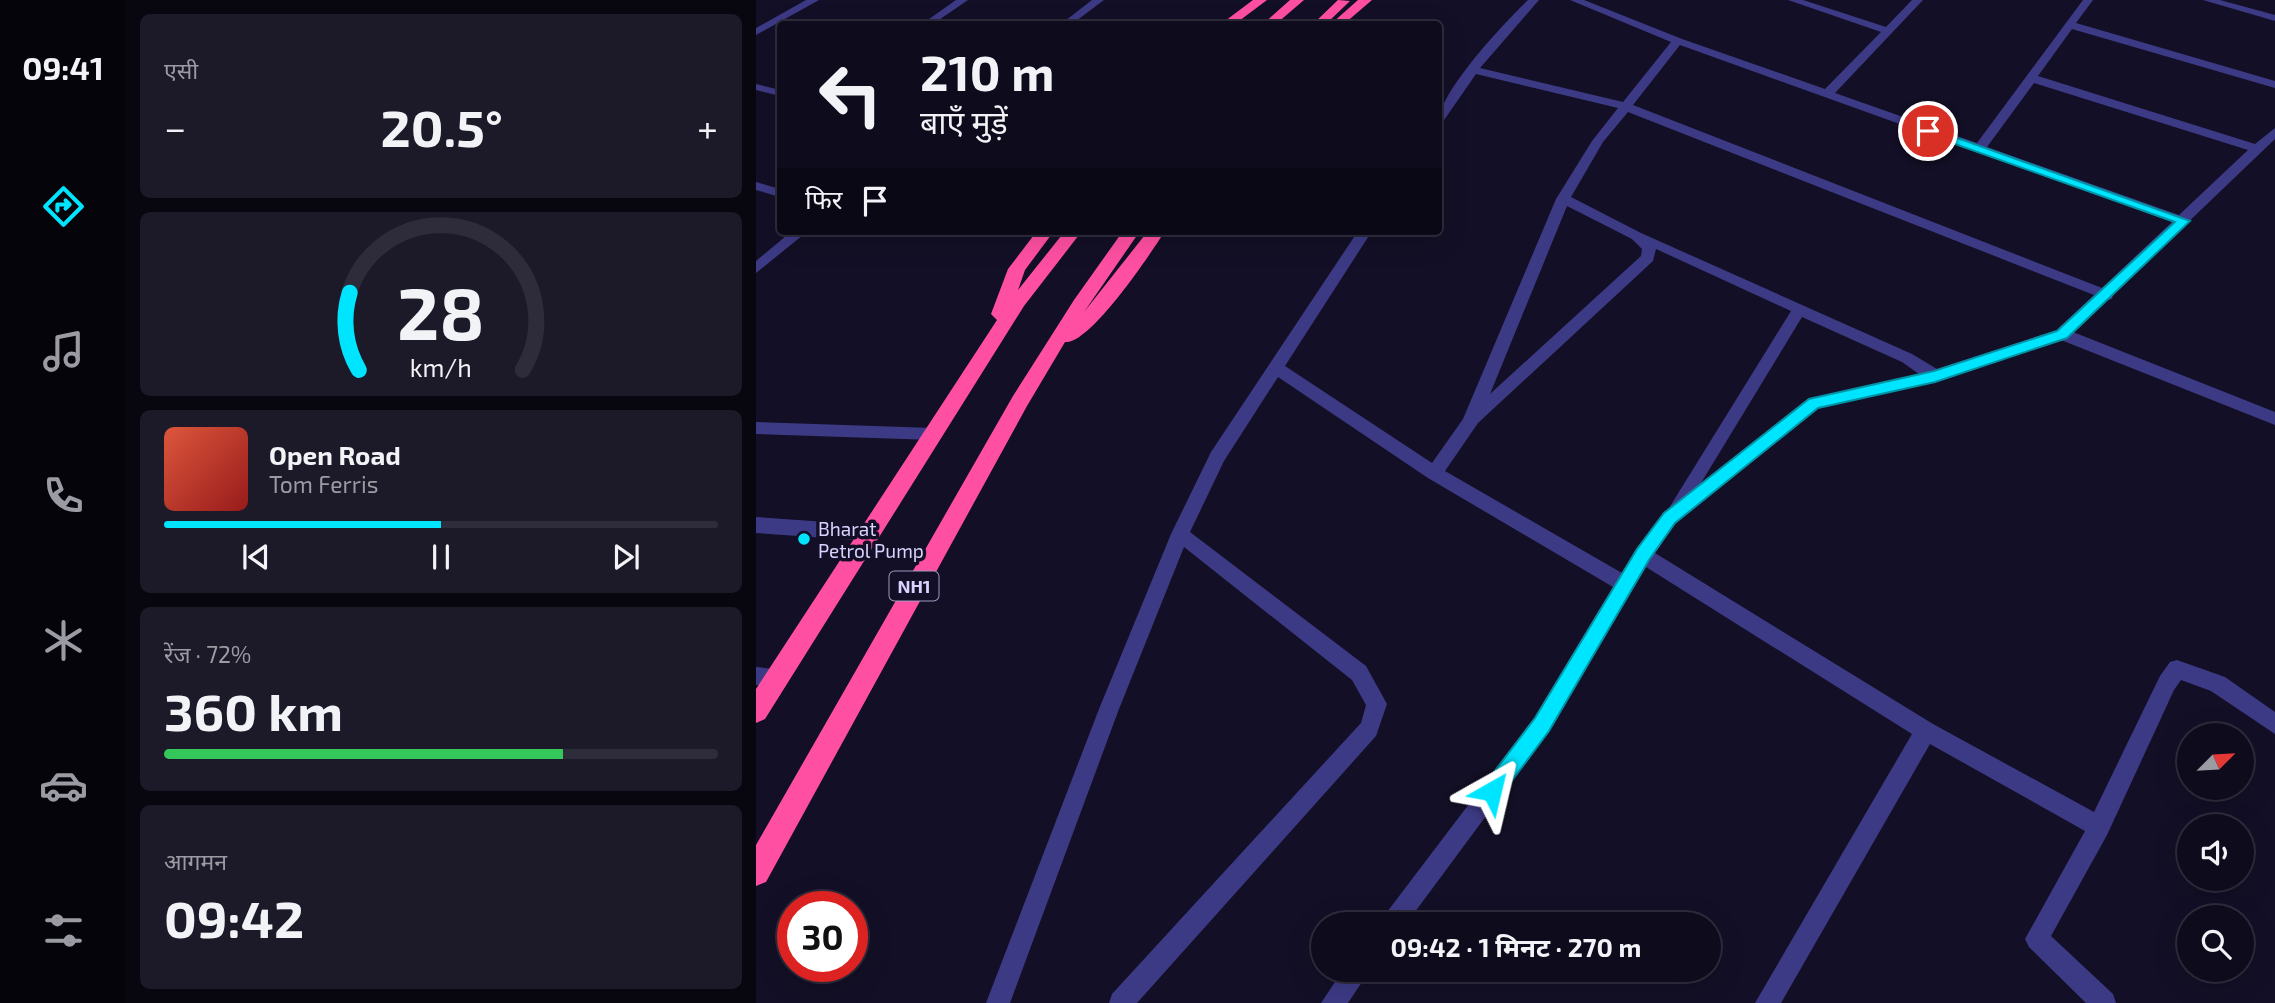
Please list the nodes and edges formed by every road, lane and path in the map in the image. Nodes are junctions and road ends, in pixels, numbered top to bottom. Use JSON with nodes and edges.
{"nodes":[{"id":1,"x":814,"y":0,"type":"edge"},
{"id":2,"x":963,"y":0,"type":"edge"},
{"id":3,"x":1099,"y":0,"type":"edge"},
{"id":4,"x":1261,"y":0,"type":"edge"},
{"id":5,"x":1298,"y":0,"type":"edge"},
{"id":6,"x":1346,"y":0,"type":"edge"},
{"id":7,"x":1366,"y":0,"type":"edge"},
{"id":8,"x":1534,"y":0,"type":"edge"},
{"id":9,"x":1575,"y":0,"type":"edge"},
{"id":10,"x":1793,"y":0,"type":"edge"},
{"id":11,"x":1918,"y":0,"type":"edge"},
{"id":12,"x":2088,"y":0,"type":"edge"},
{"id":13,"x":2208,"y":0,"type":"edge"},
{"id":14,"x":2275,"y":18,"type":"edge"},
{"id":15,"x":931,"y":21,"type":"edge"},
{"id":16,"x":1070,"y":21,"type":"edge"},
{"id":17,"x":1231,"y":21,"type":"edge"},
{"id":18,"x":1273,"y":21,"type":"edge"},
{"id":19,"x":1322,"y":21,"type":"edge"},
{"id":20,"x":1342,"y":21,"type":"edge"},
{"id":21,"x":2070,"y":25,"type":"junction"},
{"id":22,"x":1888,"y":31,"type":"junction"},
{"id":23,"x":756,"y":32,"type":"edge"},
{"id":24,"x":1678,"y":41,"type":"junction"},
{"id":25,"x":1472,"y":70,"type":"junction"},
{"id":26,"x":2031,"y":78,"type":"junction"},
{"id":27,"x":2275,"y":85,"type":"edge"},
{"id":28,"x":756,"y":87,"type":"edge"},
{"id":29,"x":777,"y":92,"type":"edge"},
{"id":30,"x":1827,"y":94,"type":"junction"},
{"id":31,"x":1625,"y":106,"type":"junction"},
{"id":32,"x":1442,"y":114,"type":"edge"},
{"id":33,"x":2275,"y":132,"type":"edge"},
{"id":34,"x":1979,"y":149,"type":"junction"},
{"id":35,"x":2257,"y":149,"type":"junction"},
{"id":36,"x":756,"y":186,"type":"edge"},
{"id":37,"x":777,"y":192,"type":"edge"},
{"id":38,"x":1563,"y":199,"type":"junction"},
{"id":39,"x":2183,"y":221,"type":"junction"},
{"id":40,"x":796,"y":235,"type":"edge"},
{"id":41,"x":1043,"y":235,"type":"edge"},
{"id":42,"x":1071,"y":235,"type":"edge"},
{"id":43,"x":1129,"y":235,"type":"edge"},
{"id":44,"x":1154,"y":235,"type":"edge"},
{"id":45,"x":1362,"y":235,"type":"edge"},
{"id":46,"x":1637,"y":236,"type":"junction"},
{"id":47,"x":756,"y":268,"type":"edge"},
{"id":48,"x":2106,"y":295,"type":"junction"},
{"id":49,"x":1798,"y":310,"type":"junction"},
{"id":50,"x":2062,"y":334,"type":"junction"},
{"id":51,"x":983,"y":355,"type":"junction"},
{"id":52,"x":1045,"y":360,"type":"junction"},
{"id":53,"x":1275,"y":367,"type":"junction"},
{"id":54,"x":1935,"y":376,"type":"junction"},
{"id":55,"x":2275,"y":419,"type":"edge"},
{"id":56,"x":1470,"y":422,"type":"junction"},
{"id":57,"x":756,"y":428,"type":"edge"},
{"id":58,"x":933,"y":433,"type":"junction"},
{"id":59,"x":1434,"y":473,"type":"junction"},
{"id":60,"x":1669,"y":518,"type":"junction"},
{"id":61,"x":756,"y":525,"type":"edge"},
{"id":62,"x":869,"y":533,"type":"junction"},
{"id":63,"x":1181,"y":534,"type":"junction"},
{"id":64,"x":1643,"y":555,"type":"junction"},
{"id":65,"x":1626,"y":585,"type":"junction"},
{"id":66,"x":766,"y":677,"type":"edge"},
{"id":67,"x":756,"y":711,"type":"edge"},
{"id":68,"x":2275,"y":723,"type":"edge"},
{"id":69,"x":1926,"y":731,"type":"junction"},
{"id":70,"x":2099,"y":827,"type":"junction"},
{"id":71,"x":756,"y":872,"type":"edge"},
{"id":72,"x":1401,"y":912,"type":"edge"},
{"id":73,"x":1349,"y":982,"type":"edge"},
{"id":74,"x":998,"y":1003,"type":"edge"},
{"id":75,"x":1121,"y":1003,"type":"edge"},
{"id":76,"x":1333,"y":1003,"type":"edge"},
{"id":77,"x":1767,"y":1003,"type":"edge"},
{"id":78,"x":2104,"y":1003,"type":"edge"}],
"edges":[{"from":1,"to":23,"type":"street"},
{"from":2,"to":15,"type":"street"},
{"from":3,"to":16,"type":"street"},
{"from":4,"to":17,"type":"highway"},
{"from":5,"to":18,"type":"highway"},
{"from":6,"to":19,"type":"highway"},
{"from":7,"to":20,"type":"highway"},
{"from":8,"to":25,"type":"street"},
{"from":9,"to":24,"type":"street"},
{"from":10,"to":22,"type":"street"},
{"from":11,"to":22,"type":"street"},
{"from":12,"to":21,"type":"street"},
{"from":13,"to":14,"type":"street"},
{"from":21,"to":26,"type":"street"},
{"from":21,"to":27,"type":"street"},
{"from":22,"to":30,"type":"street"},
{"from":24,"to":30,"type":"street"},
{"from":24,"to":31,"type":"street"},
{"from":25,"to":31,"type":"street"},
{"from":25,"to":32,"type":"street"},
{"from":26,"to":34,"type":"street"},
{"from":26,"to":35,"type":"street"},
{"from":28,"to":29,"type":"street"},
{"from":30,"to":34,"type":"street"},
{"from":31,"to":38,"type":"street"},
{"from":31,"to":48,"type":"street"},
{"from":33,"to":35,"type":"street"},
{"from":34,"to":39,"type":"street"},
{"from":35,"to":39,"type":"street"},
{"from":36,"to":37,"type":"street"},
{"from":38,"to":46,"type":"street"},
{"from":38,"to":56,"type":"street"},
{"from":39,"to":48,"type":"street"},
{"from":40,"to":47,"type":"street"},
{"from":41,"to":51,"type":"highway"},
{"from":42,"to":51,"type":"highway"},
{"from":43,"to":52,"type":"highway","number":"NH1"},
{"from":44,"to":52,"type":"highway"},
{"from":45,"to":53,"type":"street"},
{"from":46,"to":49,"type":"street"},
{"from":46,"to":56,"type":"street"},
{"from":48,"to":50,"type":"street"},
{"from":49,"to":54,"type":"street"},
{"from":49,"to":60,"type":"street"},
{"from":50,"to":54,"type":"street"},
{"from":50,"to":55,"type":"street"},
{"from":51,"to":58,"type":"highway"},
{"from":52,"to":71,"type":"highway","number":"NH1"},
{"from":53,"to":59,"type":"street"},
{"from":53,"to":63,"type":"street"},
{"from":54,"to":60,"type":"street"},
{"from":56,"to":59,"type":"street"},
{"from":57,"to":58,"type":"street"},
{"from":58,"to":62,"type":"highway"},
{"from":59,"to":65,"type":"street"},
{"from":60,"to":64,"type":"street"},
{"from":61,"to":62,"type":"street"},
{"from":62,"to":66,"type":"highway"},
{"from":63,"to":74,"type":"street"},
{"from":63,"to":75,"type":"street"},
{"from":64,"to":65,"type":"street"},
{"from":64,"to":69,"type":"street"},
{"from":65,"to":72,"type":"street"},
{"from":66,"to":67,"type":"highway"},
{"from":68,"to":70,"type":"street"},
{"from":69,"to":70,"type":"street"},
{"from":69,"to":77,"type":"street"},
{"from":70,"to":78,"type":"street"},
{"from":73,"to":76,"type":"street"}]}
